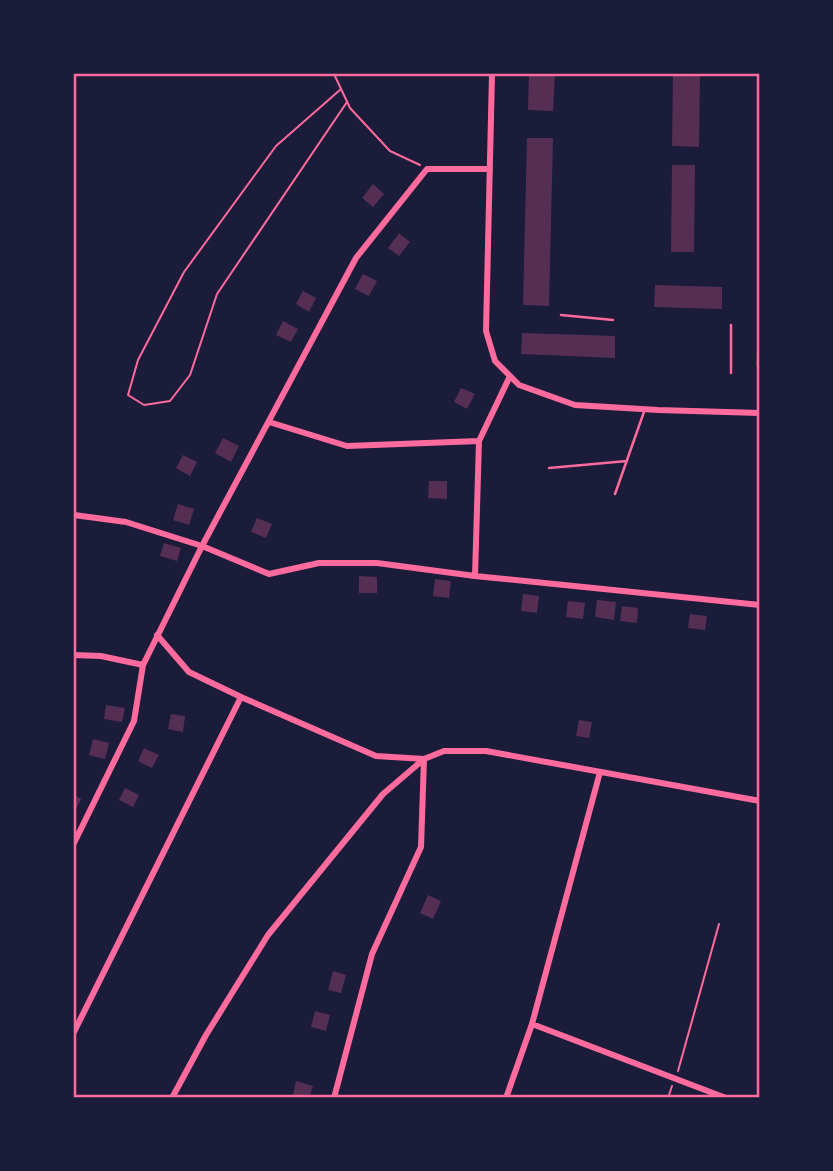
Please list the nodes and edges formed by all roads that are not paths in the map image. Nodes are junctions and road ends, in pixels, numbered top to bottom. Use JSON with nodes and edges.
{"nodes":[{"id":1,"x":492,"y":74,"type":"edge"},
{"id":2,"x":490,"y":169,"type":"junction"},
{"id":3,"x":561,"y":315,"type":"dead end"},
{"id":4,"x":613,"y":320,"type":"dead end"},
{"id":5,"x":731,"y":325,"type":"dead end"},
{"id":6,"x":731,"y":373,"type":"dead end"},
{"id":7,"x":510,"y":376,"type":"junction"},
{"id":8,"x":645,"y":410,"type":"junction"},
{"id":9,"x":760,"y":412,"type":"edge"},
{"id":10,"x":269,"y":422,"type":"junction"},
{"id":11,"x":479,"y":441,"type":"junction"},
{"id":12,"x":627,"y":461,"type":"junction"},
{"id":13,"x":550,"y":468,"type":"dead end"},
{"id":14,"x":615,"y":494,"type":"dead end"},
{"id":15,"x":74,"y":515,"type":"edge"},
{"id":16,"x":202,"y":546,"type":"junction"},
{"id":17,"x":475,"y":576,"type":"junction"},
{"id":18,"x":760,"y":605,"type":"edge"},
{"id":19,"x":157,"y":635,"type":"junction"},
{"id":20,"x":74,"y":656,"type":"edge"},
{"id":21,"x":143,"y":665,"type":"junction"},
{"id":22,"x":241,"y":697,"type":"junction"},
{"id":23,"x":424,"y":759,"type":"junction"},
{"id":24,"x":600,"y":772,"type":"junction"},
{"id":25,"x":760,"y":802,"type":"edge"},
{"id":26,"x":74,"y":843,"type":"edge"},
{"id":27,"x":533,"y":1024,"type":"junction"},
{"id":28,"x":74,"y":1032,"type":"edge"},
{"id":29,"x":172,"y":1097,"type":"edge"},
{"id":30,"x":334,"y":1097,"type":"edge"},
{"id":31,"x":506,"y":1097,"type":"edge"},
{"id":32,"x":726,"y":1097,"type":"edge"}],
"edges":[{"from":1,"to":2,"type":"street"},
{"from":2,"to":7,"type":"street"},
{"from":2,"to":10,"type":"street"},
{"from":3,"to":4,"type":"lane"},
{"from":5,"to":6,"type":"lane"},
{"from":7,"to":8,"type":"street"},
{"from":7,"to":11,"type":"street"},
{"from":8,"to":9,"type":"street"},
{"from":8,"to":12,"type":"lane"},
{"from":10,"to":11,"type":"street"},
{"from":10,"to":16,"type":"street"},
{"from":11,"to":17,"type":"street"},
{"from":12,"to":13,"type":"lane"},
{"from":12,"to":14,"type":"lane"},
{"from":15,"to":16,"type":"street"},
{"from":16,"to":17,"type":"street"},
{"from":16,"to":19,"type":"street"},
{"from":17,"to":18,"type":"street"},
{"from":19,"to":21,"type":"street"},
{"from":19,"to":22,"type":"street"},
{"from":20,"to":21,"type":"street"},
{"from":21,"to":26,"type":"street"},
{"from":22,"to":23,"type":"street"},
{"from":22,"to":28,"type":"street"},
{"from":23,"to":24,"type":"street"},
{"from":23,"to":29,"type":"street"},
{"from":23,"to":30,"type":"street"},
{"from":24,"to":25,"type":"street"},
{"from":24,"to":27,"type":"street"},
{"from":27,"to":31,"type":"street"},
{"from":27,"to":32,"type":"street"}]}
